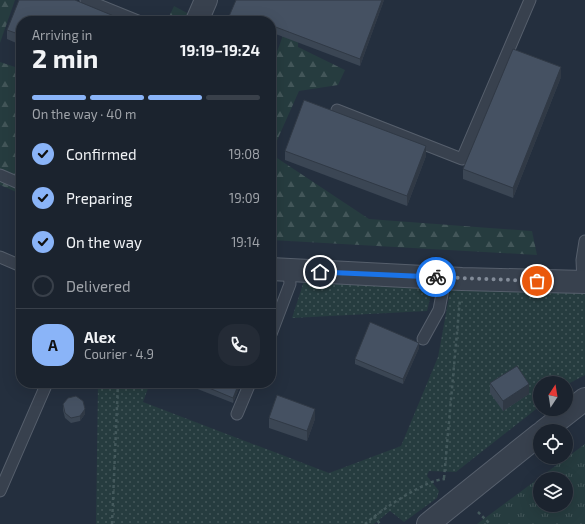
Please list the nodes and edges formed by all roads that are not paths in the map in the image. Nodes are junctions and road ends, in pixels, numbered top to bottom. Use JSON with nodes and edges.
{"nodes":[{"id":1,"x":86,"y":0,"type":"edge"},
{"id":2,"x":206,"y":0,"type":"edge"},
{"id":3,"x":530,"y":0,"type":"edge"},
{"id":4,"x":126,"y":16,"type":"edge"},
{"id":5,"x":199,"y":16,"type":"edge"},
{"id":6,"x":337,"y":110,"type":"dead end"},
{"id":7,"x":0,"y":175,"type":"edge"},
{"id":8,"x":16,"y":182,"type":"edge"},
{"id":9,"x":585,"y":241,"type":"edge"},
{"id":10,"x":0,"y":257,"type":"edge"},
{"id":11,"x":16,"y":264,"type":"edge"},
{"id":12,"x":280,"y":270,"type":"edge"},
{"id":13,"x":453,"y":278,"type":"junction"},
{"id":14,"x":584,"y":282,"type":"edge"},
{"id":15,"x":276,"y":321,"type":"edge"},
{"id":16,"x":423,"y":338,"type":"dead end"},
{"id":17,"x":44,"y":388,"type":"edge"},
{"id":18,"x":248,"y":388,"type":"edge"},
{"id":19,"x":585,"y":399,"type":"edge"},
{"id":20,"x":237,"y":414,"type":"dead end"},
{"id":21,"x":553,"y":424,"type":"edge"},
{"id":22,"x":533,"y":440,"type":"edge"},
{"id":23,"x":0,"y":490,"type":"edge"},
{"id":24,"x":428,"y":524,"type":"edge"}],
"edges":[{"from":1,"to":4,"type":"lane"},
{"from":2,"to":5,"type":"street"},
{"from":3,"to":6,"type":"lane"},
{"from":7,"to":8,"type":"lane"},
{"from":9,"to":14,"type":"lane"},
{"from":10,"to":11,"type":"lane"},
{"from":12,"to":13,"type":"street"},
{"from":12,"to":15,"type":"lane"},
{"from":13,"to":14,"type":"street"},
{"from":13,"to":16,"type":"lane"},
{"from":17,"to":23,"type":"lane"},
{"from":18,"to":20,"type":"lane"},
{"from":19,"to":21,"type":"street"},
{"from":22,"to":24,"type":"street"}]}
